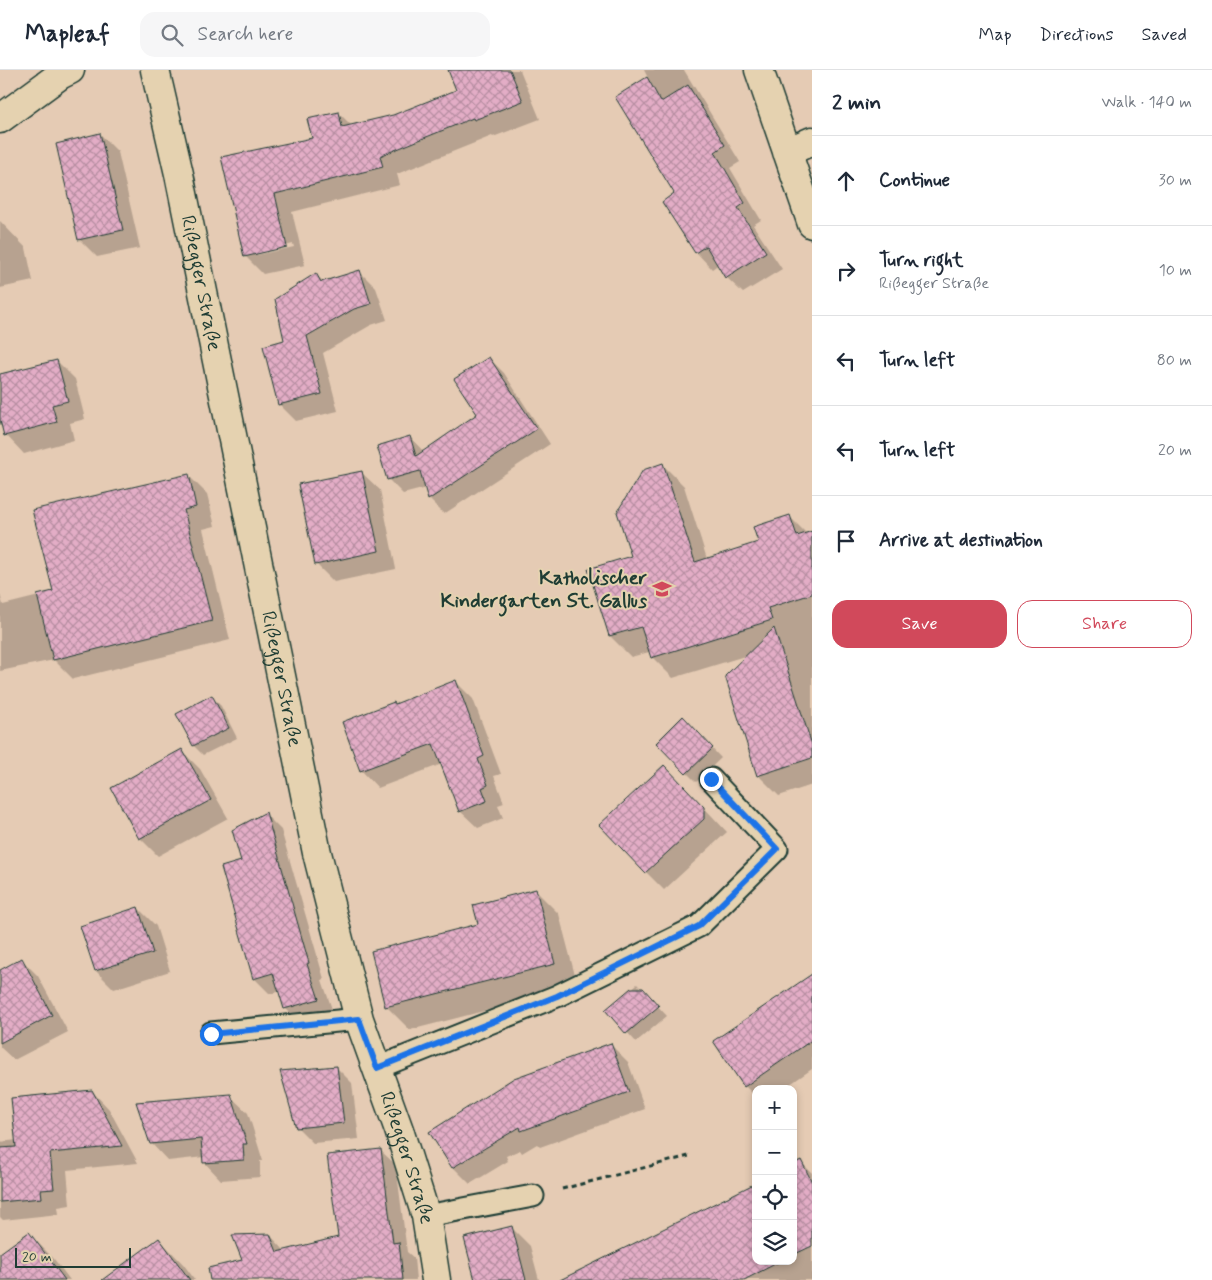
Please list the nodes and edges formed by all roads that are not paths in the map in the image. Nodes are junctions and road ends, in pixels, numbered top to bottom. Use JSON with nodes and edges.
{"nodes":[{"id":1,"x":70,"y":70,"type":"edge"},
{"id":2,"x":155,"y":70,"type":"edge"},
{"id":3,"x":759,"y":70,"type":"edge"},
{"id":4,"x":0,"y":119,"type":"edge"},
{"id":5,"x":812,"y":141,"type":"edge"},
{"id":6,"x":787,"y":152,"type":"junction"},
{"id":7,"x":812,"y":224,"type":"edge"},
{"id":8,"x":711,"y":779,"type":"dead end"},
{"id":9,"x":359,"y":1019,"type":"junction"},
{"id":10,"x":211,"y":1034,"type":"dead end"},
{"id":11,"x":377,"y":1068,"type":"junction"},
{"id":12,"x":533,"y":1196,"type":"road end"},
{"id":13,"x":426,"y":1216,"type":"junction"},
{"id":14,"x":436,"y":1280,"type":"edge"}],
"edges":[{"from":1,"to":4,"type":"street"},
{"from":2,"to":9,"type":"street","name":"Rißegger Straße"},
{"from":3,"to":6,"type":"street"},
{"from":5,"to":6,"type":"street"},
{"from":6,"to":7,"type":"street"},
{"from":8,"to":11,"type":"lane"},
{"from":9,"to":10,"type":"lane"},
{"from":9,"to":11,"type":"street","name":"Rißegger Straße"},
{"from":11,"to":13,"type":"street","name":"Rißegger Straße"},
{"from":12,"to":13,"type":"lane"},
{"from":13,"to":14,"type":"street","name":"Rißegger Straße"}]}
